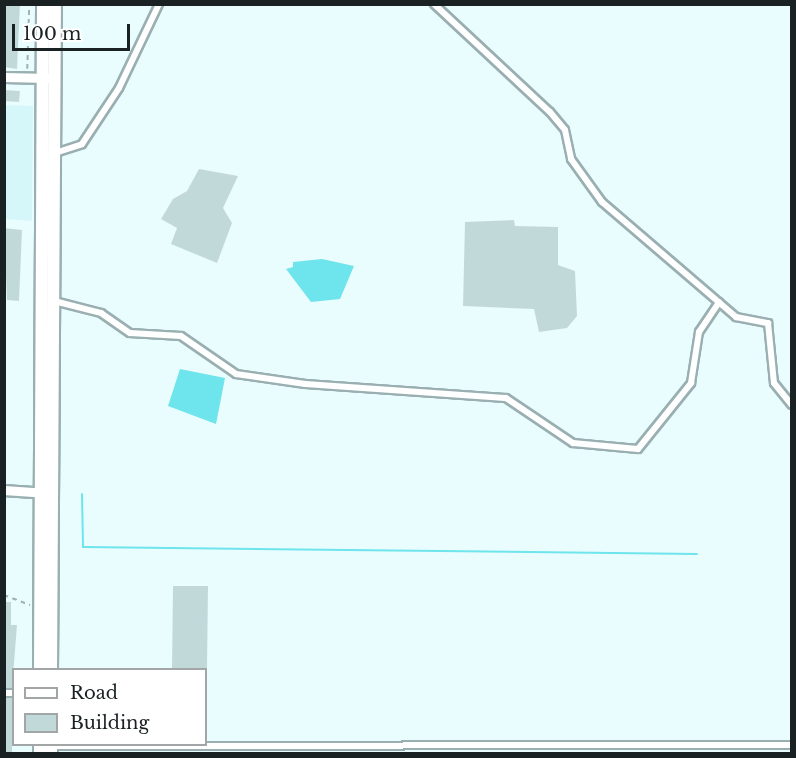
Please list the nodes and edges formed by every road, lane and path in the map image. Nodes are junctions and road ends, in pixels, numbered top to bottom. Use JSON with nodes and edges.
{"nodes":[{"id":1,"x":29,"y":4,"type":"edge"},
{"id":2,"x":43,"y":4,"type":"edge"},
{"id":3,"x":55,"y":4,"type":"edge"},
{"id":4,"x":159,"y":4,"type":"edge"},
{"id":5,"x":434,"y":4,"type":"edge"},
{"id":6,"x":23,"y":73,"type":"dead end"},
{"id":7,"x":4,"y":77,"type":"edge"},
{"id":8,"x":49,"y":80,"type":"junction"},
{"id":9,"x":4,"y":83,"type":"edge"},
{"id":10,"x":55,"y":153,"type":"junction"},
{"id":11,"x":54,"y":301,"type":"junction"},
{"id":12,"x":719,"y":302,"type":"junction"},
{"id":13,"x":792,"y":405,"type":"edge"},
{"id":14,"x":4,"y":490,"type":"edge"},
{"id":15,"x":47,"y":493,"type":"junction"},
{"id":16,"x":4,"y":595,"type":"edge"},
{"id":17,"x":40,"y":608,"type":"junction"},
{"id":18,"x":40,"y":668,"type":"edge"},
{"id":19,"x":51,"y":668,"type":"edge"},
{"id":20,"x":748,"y":744,"type":"junction"},
{"id":21,"x":792,"y":745,"type":"edge"},
{"id":22,"x":49,"y":747,"type":"edge"},
{"id":23,"x":40,"y":753,"type":"edge"},
{"id":24,"x":752,"y":753,"type":"edge"}],
"edges":[{"from":1,"to":6,"type":"path"},
{"from":2,"to":8,"type":"highway"},
{"from":3,"to":8,"type":"highway"},
{"from":4,"to":10,"type":"street"},
{"from":5,"to":12,"type":"street"},
{"from":7,"to":8,"type":"main road"},
{"from":8,"to":9,"type":"main road"},
{"from":8,"to":10,"type":"highway"},
{"from":8,"to":15,"type":"highway"},
{"from":10,"to":11,"type":"highway"},
{"from":11,"to":12,"type":"street"},
{"from":11,"to":15,"type":"highway"},
{"from":12,"to":13,"type":"street"},
{"from":14,"to":15,"type":"main road"},
{"from":15,"to":17,"type":"highway"},
{"from":15,"to":19,"type":"highway"},
{"from":16,"to":17,"type":"path"},
{"from":17,"to":18,"type":"highway"},
{"from":20,"to":21,"type":"street"},
{"from":20,"to":22,"type":"street"},
{"from":20,"to":24,"type":"street"},
{"from":22,"to":23,"type":"highway"}]}
